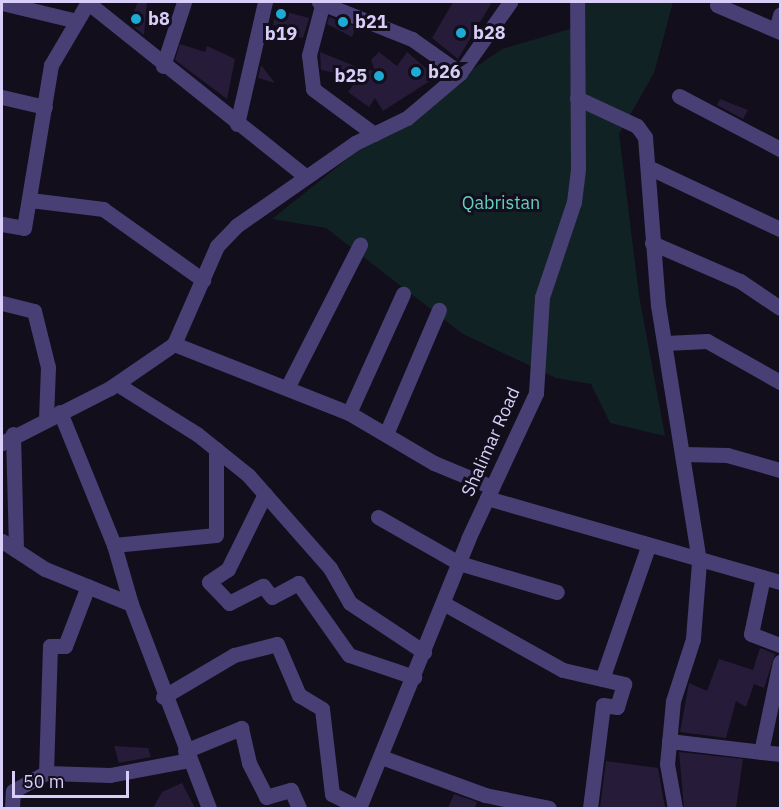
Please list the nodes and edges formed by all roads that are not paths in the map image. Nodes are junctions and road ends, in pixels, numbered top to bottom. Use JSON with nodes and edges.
{"nodes":[{"id":1,"x":184,"y":2,"type":"edge"},
{"id":2,"x":265,"y":2,"type":"edge"},
{"id":3,"x":321,"y":2,"type":"edge"},
{"id":4,"x":510,"y":2,"type":"edge"},
{"id":5,"x":576,"y":2,"type":"edge"},
{"id":6,"x":87,"y":3,"type":"edge"},
{"id":7,"x":12,"y":4,"type":"edge"},
{"id":8,"x":717,"y":5,"type":"dead end"},
{"id":9,"x":77,"y":21,"type":"junction"},
{"id":10,"x":779,"y":26,"type":"edge"},
{"id":11,"x":163,"y":66,"type":"junction"},
{"id":12,"x":460,"y":73,"type":"junction"},
{"id":13,"x":679,"y":96,"type":"dead end"},
{"id":14,"x":2,"y":97,"type":"edge"},
{"id":15,"x":576,"y":98,"type":"junction"},
{"id":16,"x":45,"y":107,"type":"junction"},
{"id":17,"x":237,"y":124,"type":"junction"},
{"id":18,"x":374,"y":134,"type":"junction"},
{"id":19,"x":780,"y":149,"type":"edge"},
{"id":20,"x":648,"y":166,"type":"junction"},
{"id":21,"x":306,"y":177,"type":"junction"},
{"id":22,"x":30,"y":200,"type":"junction"},
{"id":23,"x":2,"y":224,"type":"edge"},
{"id":24,"x":780,"y":229,"type":"edge"},
{"id":25,"x":652,"y":243,"type":"junction"},
{"id":26,"x":360,"y":245,"type":"dead end"},
{"id":27,"x":203,"y":280,"type":"junction"},
{"id":28,"x":403,"y":294,"type":"dead end"},
{"id":29,"x":2,"y":303,"type":"edge"},
{"id":30,"x":780,"y":308,"type":"edge"},
{"id":31,"x":439,"y":310,"type":"dead end"},
{"id":32,"x":665,"y":343,"type":"junction"},
{"id":33,"x":174,"y":344,"type":"junction"},
{"id":34,"x":780,"y":382,"type":"edge"},
{"id":35,"x":117,"y":384,"type":"junction"},
{"id":36,"x":287,"y":388,"type":"junction"},
{"id":37,"x":349,"y":413,"type":"junction"},
{"id":38,"x":53,"y":415,"type":"junction"},
{"id":39,"x":386,"y":434,"type":"junction"},
{"id":40,"x":7,"y":438,"type":"edge"},
{"id":41,"x":216,"y":449,"type":"junction"},
{"id":42,"x":684,"y":454,"type":"junction"},
{"id":43,"x":780,"y":470,"type":"edge"},
{"id":44,"x":489,"y":492,"type":"junction"},
{"id":45,"x":265,"y":494,"type":"junction"},
{"id":46,"x":378,"y":517,"type":"dead end"},
{"id":47,"x":2,"y":541,"type":"edge"},
{"id":48,"x":114,"y":545,"type":"junction"},
{"id":49,"x":648,"y":547,"type":"junction"},
{"id":50,"x":16,"y":550,"type":"junction"},
{"id":51,"x":699,"y":562,"type":"junction"},
{"id":52,"x":459,"y":563,"type":"junction"},
{"id":53,"x":763,"y":577,"type":"junction"},
{"id":54,"x":780,"y":582,"type":"edge"},
{"id":55,"x":88,"y":586,"type":"junction"},
{"id":56,"x":557,"y":592,"type":"dead end"},
{"id":57,"x":443,"y":603,"type":"junction"},
{"id":58,"x":131,"y":604,"type":"junction"},
{"id":59,"x":780,"y":645,"type":"edge"},
{"id":60,"x":423,"y":652,"type":"junction"},
{"id":61,"x":780,"y":662,"type":"edge"},
{"id":62,"x":414,"y":677,"type":"junction"},
{"id":63,"x":602,"y":679,"type":"junction"},
{"id":64,"x":163,"y":697,"type":"junction"},
{"id":65,"x":669,"y":741,"type":"junction"},
{"id":66,"x":761,"y":752,"type":"junction"},
{"id":67,"x":780,"y":754,"type":"edge"},
{"id":68,"x":187,"y":756,"type":"junction"},
{"id":69,"x":384,"y":758,"type":"junction"},
{"id":70,"x":46,"y":773,"type":"junction"},
{"id":71,"x":12,"y":808,"type":"edge"},
{"id":72,"x":209,"y":808,"type":"edge"},
{"id":73,"x":300,"y":808,"type":"edge"},
{"id":74,"x":359,"y":808,"type":"edge"},
{"id":75,"x":549,"y":808,"type":"edge"},
{"id":76,"x":590,"y":808,"type":"edge"},
{"id":77,"x":675,"y":808,"type":"edge"}],
"edges":[{"from":1,"to":11,"type":"street"},
{"from":2,"to":17,"type":"street"},
{"from":3,"to":12,"type":"street"},
{"from":3,"to":18,"type":"street"},
{"from":4,"to":12,"type":"street"},
{"from":5,"to":15,"type":"street","name":"Shalimar Road"},
{"from":6,"to":9,"type":"street"},
{"from":6,"to":11,"type":"street"},
{"from":7,"to":9,"type":"street"},
{"from":8,"to":10,"type":"street"},
{"from":9,"to":16,"type":"street"},
{"from":11,"to":17,"type":"street"},
{"from":12,"to":18,"type":"street"},
{"from":13,"to":19,"type":"street"},
{"from":14,"to":16,"type":"street"},
{"from":15,"to":20,"type":"street"},
{"from":15,"to":44,"type":"street","name":"Shalimar Road"},
{"from":16,"to":22,"type":"street"},
{"from":17,"to":21,"type":"street"},
{"from":18,"to":21,"type":"street"},
{"from":20,"to":24,"type":"street"},
{"from":20,"to":25,"type":"street"},
{"from":21,"to":27,"type":"street"},
{"from":22,"to":23,"type":"street"},
{"from":22,"to":27,"type":"street"},
{"from":25,"to":30,"type":"street"},
{"from":25,"to":32,"type":"street"},
{"from":26,"to":36,"type":"street"},
{"from":27,"to":33,"type":"street"},
{"from":28,"to":37,"type":"street"},
{"from":29,"to":38,"type":"street"},
{"from":31,"to":39,"type":"street"},
{"from":32,"to":34,"type":"street"},
{"from":32,"to":42,"type":"street"},
{"from":33,"to":35,"type":"street"},
{"from":33,"to":36,"type":"street"},
{"from":35,"to":38,"type":"street"},
{"from":35,"to":41,"type":"street"},
{"from":36,"to":37,"type":"street"},
{"from":37,"to":39,"type":"street"},
{"from":38,"to":40,"type":"street"},
{"from":38,"to":48,"type":"street"},
{"from":39,"to":44,"type":"street"},
{"from":40,"to":50,"type":"street"},
{"from":41,"to":45,"type":"street"},
{"from":41,"to":48,"type":"street"},
{"from":42,"to":43,"type":"street"},
{"from":42,"to":51,"type":"street"},
{"from":44,"to":49,"type":"street"},
{"from":44,"to":52,"type":"street","name":"Shalimar Road"},
{"from":45,"to":60,"type":"street"},
{"from":45,"to":62,"type":"street"},
{"from":46,"to":52,"type":"street"},
{"from":47,"to":50,"type":"street"},
{"from":48,"to":58,"type":"street"},
{"from":49,"to":51,"type":"street"},
{"from":49,"to":63,"type":"street"},
{"from":50,"to":55,"type":"street"},
{"from":51,"to":53,"type":"street"},
{"from":51,"to":65,"type":"street"},
{"from":52,"to":56,"type":"street"},
{"from":52,"to":57,"type":"street","name":"Shalimar Road"},
{"from":53,"to":54,"type":"street"},
{"from":53,"to":59,"type":"street"},
{"from":55,"to":58,"type":"street"},
{"from":55,"to":70,"type":"street"},
{"from":57,"to":60,"type":"street","name":"Shalimar Road"},
{"from":57,"to":63,"type":"street"},
{"from":58,"to":64,"type":"street"},
{"from":60,"to":62,"type":"street","name":"Shalimar Road"},
{"from":61,"to":66,"type":"street"},
{"from":62,"to":69,"type":"street","name":"Shalimar Road"},
{"from":63,"to":76,"type":"street"},
{"from":64,"to":68,"type":"street"},
{"from":64,"to":74,"type":"street"},
{"from":65,"to":66,"type":"street"},
{"from":65,"to":77,"type":"street"},
{"from":66,"to":67,"type":"street"},
{"from":68,"to":70,"type":"street"},
{"from":68,"to":72,"type":"street"},
{"from":68,"to":73,"type":"street"},
{"from":69,"to":74,"type":"street","name":"Shalimar Road"},
{"from":69,"to":75,"type":"street"},
{"from":70,"to":71,"type":"street"}]}
